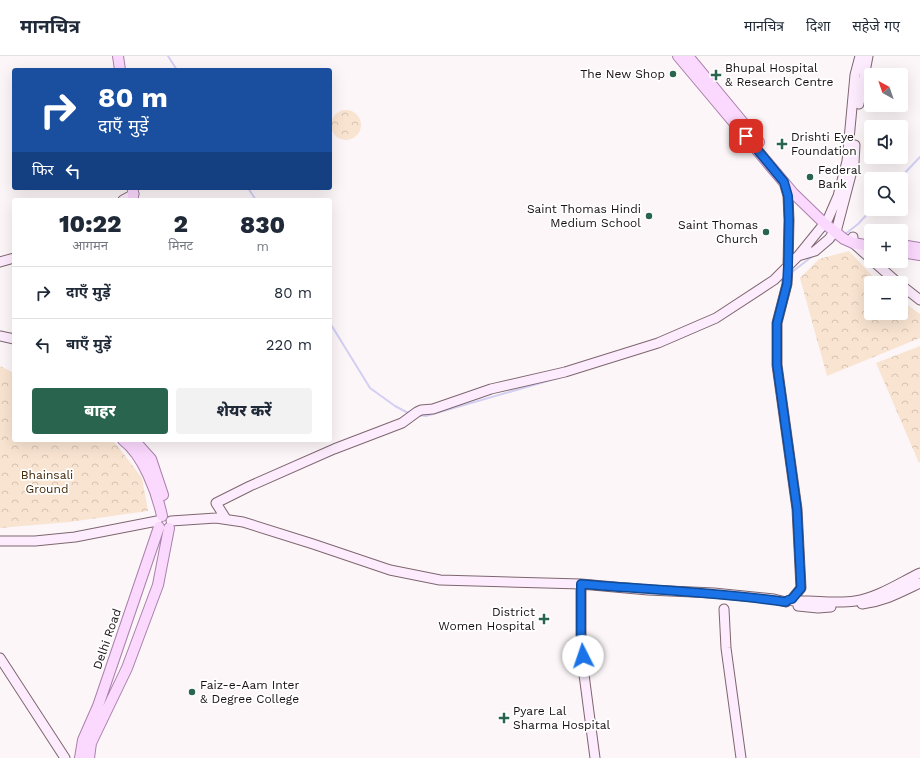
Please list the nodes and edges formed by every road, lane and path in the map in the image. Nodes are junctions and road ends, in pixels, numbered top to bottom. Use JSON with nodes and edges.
{"nodes":[{"id":1,"x":118,"y":56,"type":"edge"},
{"id":2,"x":125,"y":56,"type":"edge"},
{"id":3,"x":678,"y":56,"type":"edge"},
{"id":4,"x":688,"y":56,"type":"edge"},
{"id":5,"x":860,"y":56,"type":"edge"},
{"id":6,"x":868,"y":56,"type":"edge"},
{"id":7,"x":120,"y":68,"type":"edge"},
{"id":8,"x":126,"y":68,"type":"edge"},
{"id":9,"x":784,"y":182,"type":"junction"},
{"id":10,"x":826,"y":221,"type":"junction"},
{"id":11,"x":844,"y":235,"type":"junction"},
{"id":12,"x":864,"y":239,"type":"edge"},
{"id":13,"x":864,"y":243,"type":"edge"},
{"id":14,"x":908,"y":246,"type":"edge"},
{"id":15,"x":920,"y":248,"type":"edge"},
{"id":16,"x":864,"y":253,"type":"edge"},
{"id":17,"x":908,"y":253,"type":"edge"},
{"id":18,"x":920,"y":255,"type":"edge"},
{"id":19,"x":798,"y":256,"type":"junction"},
{"id":20,"x":12,"y":259,"type":"edge"},
{"id":21,"x":0,"y":262,"type":"edge"},
{"id":22,"x":788,"y":266,"type":"junction"},
{"id":23,"x":881,"y":268,"type":"edge"},
{"id":24,"x":890,"y":276,"type":"edge"},
{"id":25,"x":908,"y":291,"type":"edge"},
{"id":26,"x":920,"y":300,"type":"edge"},
{"id":27,"x":0,"y":336,"type":"edge"},
{"id":28,"x":12,"y":339,"type":"edge"},
{"id":29,"x":126,"y":442,"type":"edge"},
{"id":30,"x":136,"y":442,"type":"edge"},
{"id":31,"x":226,"y":519,"type":"junction"},
{"id":32,"x":164,"y":522,"type":"junction"},
{"id":33,"x":0,"y":541,"type":"edge"},
{"id":34,"x":920,"y":573,"type":"edge"},
{"id":35,"x":920,"y":583,"type":"edge"},
{"id":36,"x":581,"y":584,"type":"junction"},
{"id":37,"x":791,"y":602,"type":"junction"},
{"id":38,"x":724,"y":609,"type":"dead end"},
{"id":39,"x":0,"y":658,"type":"edge"},
{"id":40,"x":65,"y":758,"type":"edge"},
{"id":41,"x":80,"y":758,"type":"edge"},
{"id":42,"x":89,"y":758,"type":"edge"},
{"id":43,"x":595,"y":758,"type":"edge"},
{"id":44,"x":742,"y":758,"type":"edge"}],
"edges":[{"from":1,"to":7,"type":"main road"},
{"from":2,"to":8,"type":"main road"},
{"from":3,"to":9,"type":"main road"},
{"from":4,"to":10,"type":"main road"},
{"from":5,"to":10,"type":"street"},
{"from":6,"to":11,"type":"street"},
{"from":9,"to":10,"type":"main road"},
{"from":9,"to":22,"type":"street"},
{"from":10,"to":11,"type":"main road"},
{"from":10,"to":19,"type":"street"},
{"from":11,"to":12,"type":"main road"},
{"from":11,"to":13,"type":"main road"},
{"from":11,"to":16,"type":"street"},
{"from":11,"to":19,"type":"street"},
{"from":14,"to":15,"type":"main road"},
{"from":17,"to":18,"type":"main road"},
{"from":19,"to":22,"type":"street"},
{"from":20,"to":21,"type":"street"},
{"from":22,"to":31,"type":"street"},
{"from":22,"to":37,"type":"street"},
{"from":23,"to":24,"type":"street"},
{"from":25,"to":26,"type":"street"},
{"from":27,"to":28,"type":"street"},
{"from":29,"to":32,"type":"main road"},
{"from":30,"to":32,"type":"main road"},
{"from":31,"to":32,"type":"street"},
{"from":31,"to":36,"type":"street"},
{"from":32,"to":33,"type":"street"},
{"from":32,"to":41,"type":"main road","name":"Delhi Road"},
{"from":32,"to":42,"type":"main road"},
{"from":34,"to":37,"type":"street"},
{"from":35,"to":37,"type":"street"},
{"from":36,"to":37,"type":"street"},
{"from":36,"to":43,"type":"street"},
{"from":38,"to":44,"type":"street"},
{"from":39,"to":40,"type":"street"}]}
